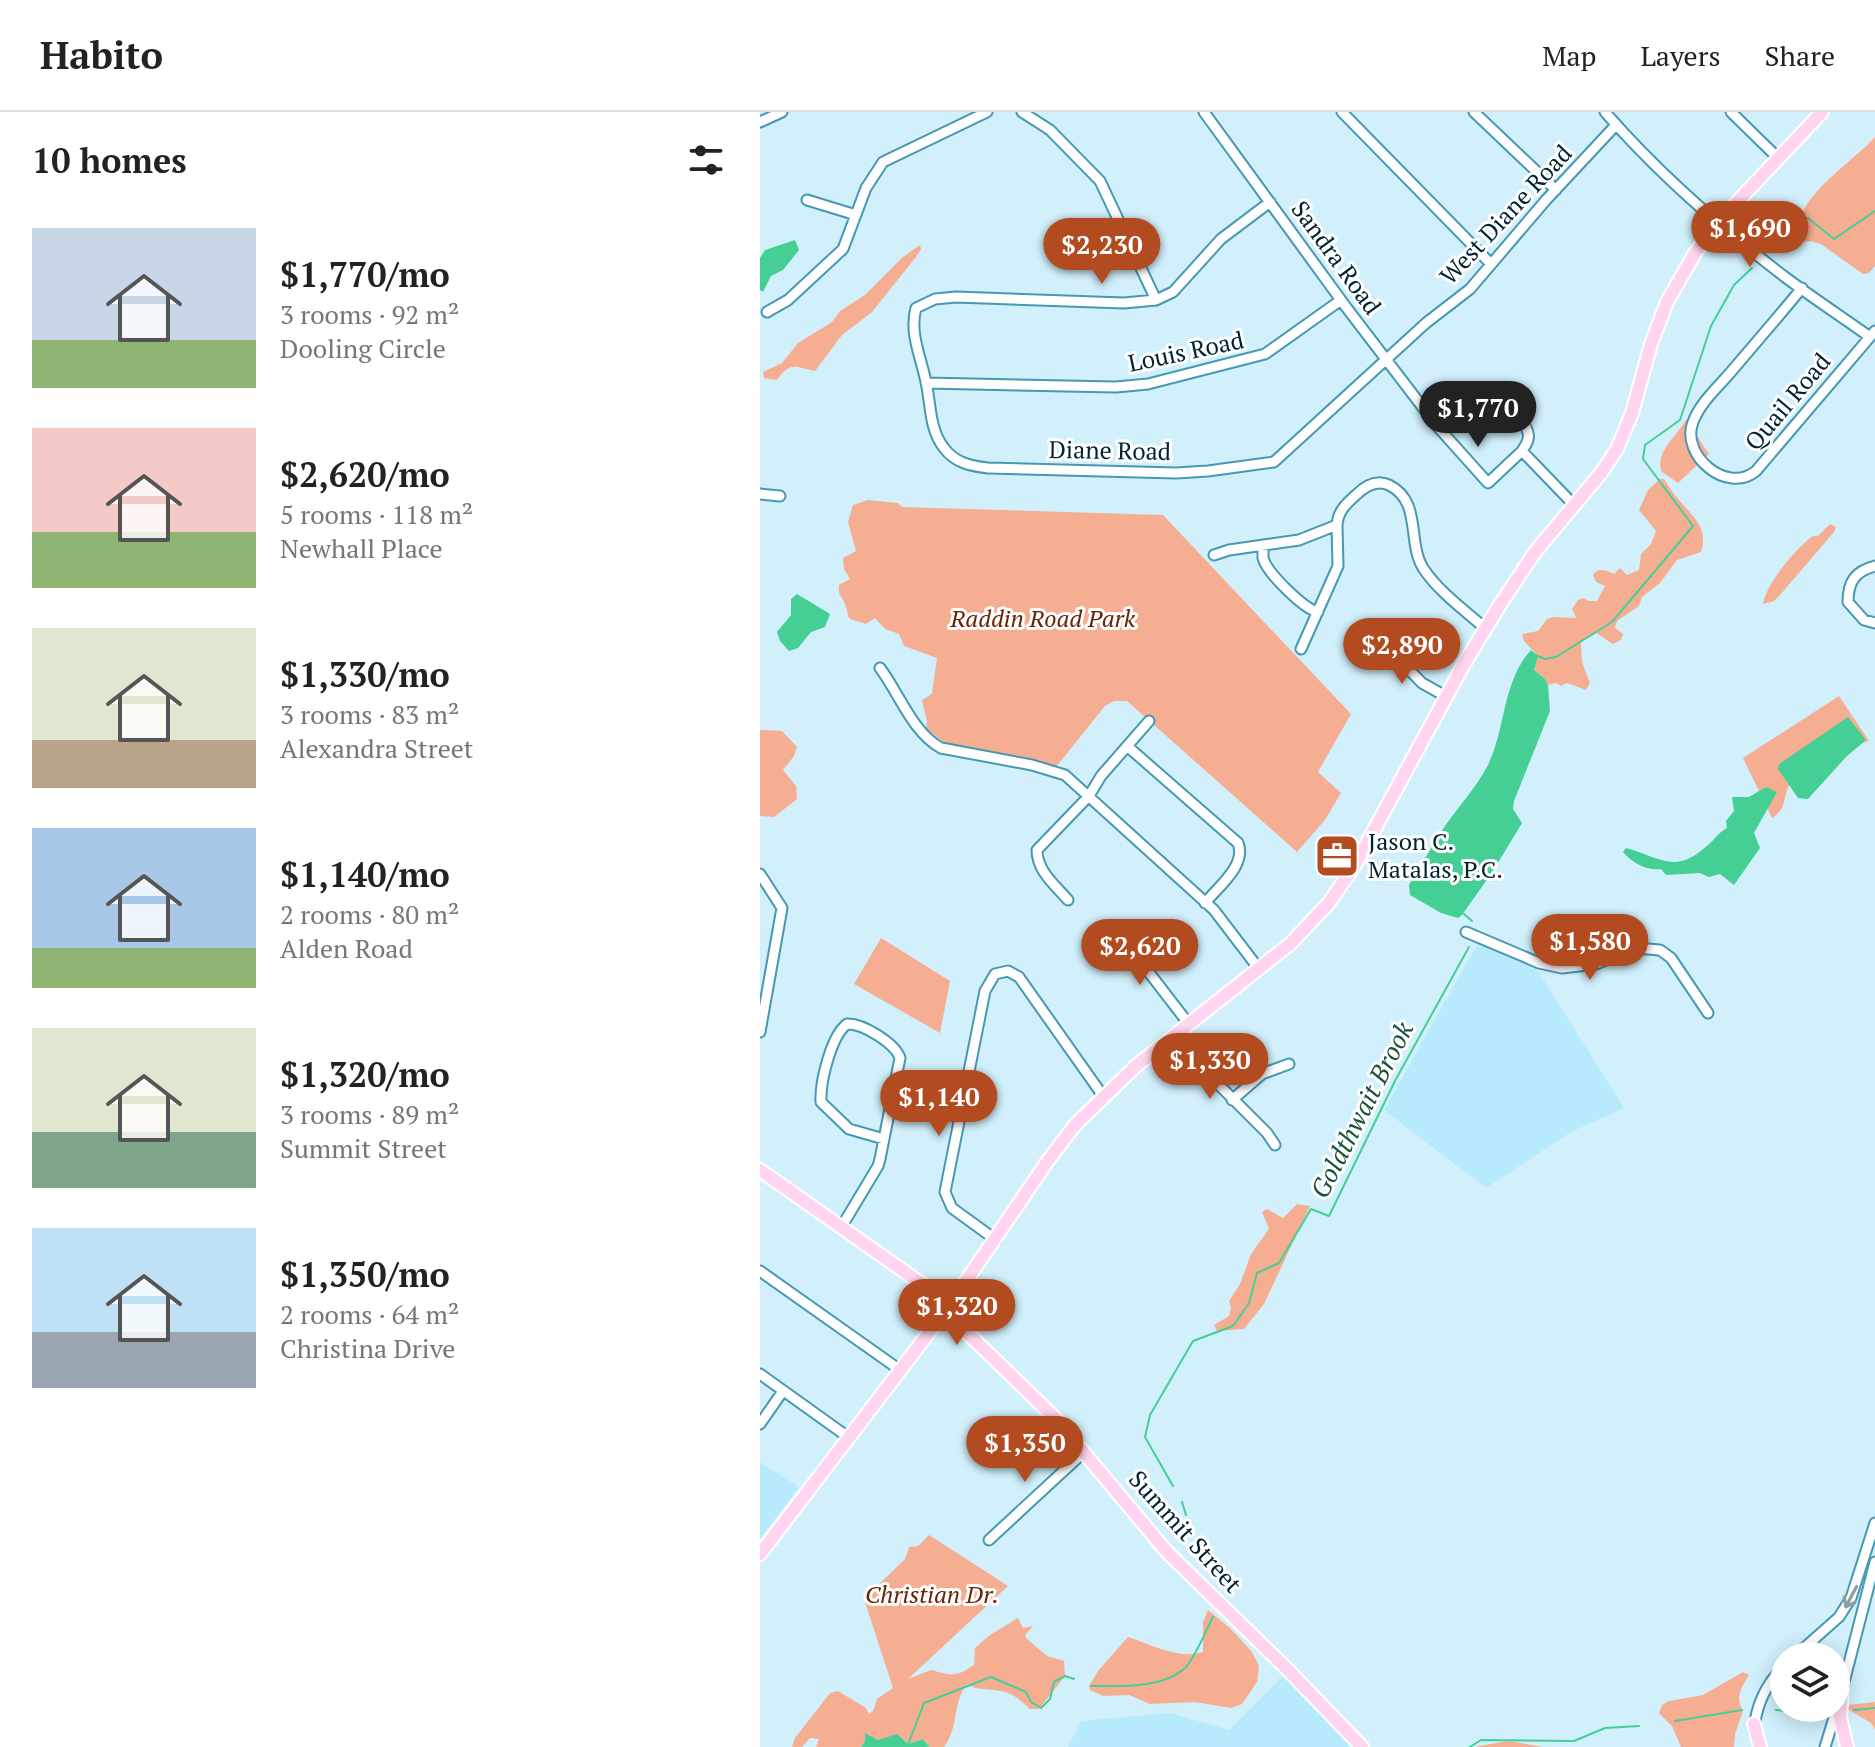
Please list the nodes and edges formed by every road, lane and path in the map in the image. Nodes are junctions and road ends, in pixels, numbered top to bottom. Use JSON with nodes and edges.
{"nodes":[{"id":1,"x":782,"y":112,"type":"edge"},
{"id":2,"x":987,"y":112,"type":"edge"},
{"id":3,"x":1022,"y":112,"type":"edge"},
{"id":4,"x":1204,"y":112,"type":"edge"},
{"id":5,"x":1342,"y":112,"type":"edge"},
{"id":6,"x":1474,"y":112,"type":"edge"},
{"id":7,"x":1605,"y":112,"type":"edge"},
{"id":8,"x":1731,"y":112,"type":"edge"},
{"id":9,"x":1822,"y":112,"type":"edge"},
{"id":10,"x":760,"y":122,"type":"edge"},
{"id":11,"x":1616,"y":125,"type":"junction"},
{"id":12,"x":1778,"y":158,"type":"junction"},
{"id":13,"x":1556,"y":190,"type":"junction"},
{"id":14,"x":807,"y":200,"type":"dead end"},
{"id":15,"x":1270,"y":202,"type":"junction"},
{"id":16,"x":856,"y":215,"type":"junction"},
{"id":17,"x":1719,"y":222,"type":"junction"},
{"id":18,"x":1491,"y":264,"type":"junction"},
{"id":19,"x":1802,"y":288,"type":"junction"},
{"id":20,"x":1156,"y":300,"type":"junction"},
{"id":21,"x":1341,"y":300,"type":"junction"},
{"id":22,"x":767,"y":312,"type":"dead end"},
{"id":23,"x":1872,"y":334,"type":"edge"},
{"id":24,"x":1386,"y":359,"type":"junction"},
{"id":25,"x":926,"y":383,"type":"junction"},
{"id":26,"x":1437,"y":426,"type":"junction"},
{"id":27,"x":1522,"y":451,"type":"junction"},
{"id":28,"x":760,"y":494,"type":"edge"},
{"id":29,"x":780,"y":496,"type":"dead end"},
{"id":30,"x":1574,"y":505,"type":"junction"},
{"id":31,"x":1337,"y":525,"type":"junction"},
{"id":32,"x":1263,"y":545,"type":"junction"},
{"id":33,"x":1214,"y":555,"type":"dead end"},
{"id":34,"x":1875,"y":566,"type":"edge"},
{"id":35,"x":1318,"y":612,"type":"junction"},
{"id":36,"x":1875,"y":623,"type":"edge"},
{"id":37,"x":1485,"y":628,"type":"junction"},
{"id":38,"x":1382,"y":642,"type":"dead end"},
{"id":39,"x":1301,"y":649,"type":"dead end"},
{"id":40,"x":880,"y":668,"type":"dead end"},
{"id":41,"x":1447,"y":697,"type":"junction"},
{"id":42,"x":1149,"y":721,"type":"dead end"},
{"id":43,"x":1127,"y":746,"type":"junction"},
{"id":44,"x":1089,"y":796,"type":"junction"},
{"id":45,"x":760,"y":874,"type":"edge"},
{"id":46,"x":1068,"y":900,"type":"dead end"},
{"id":47,"x":1205,"y":903,"type":"junction"},
{"id":48,"x":1117,"y":931,"type":"dead end"},
{"id":49,"x":1466,"y":932,"type":"dead end"},
{"id":50,"x":1259,"y":969,"type":"junction"},
{"id":51,"x":1708,"y":1013,"type":"dead end"},
{"id":52,"x":1188,"y":1023,"type":"junction"},
{"id":53,"x":760,"y":1032,"type":"edge"},
{"id":54,"x":1171,"y":1037,"type":"junction"},
{"id":55,"x":1289,"y":1064,"type":"dead end"},
{"id":56,"x":1103,"y":1096,"type":"junction"},
{"id":57,"x":1232,"y":1100,"type":"junction"},
{"id":58,"x":884,"y":1139,"type":"junction"},
{"id":59,"x":1275,"y":1145,"type":"dead end"},
{"id":60,"x":760,"y":1170,"type":"edge"},
{"id":61,"x":842,"y":1226,"type":"junction"},
{"id":62,"x":996,"y":1240,"type":"junction"},
{"id":63,"x":760,"y":1271,"type":"edge"},
{"id":64,"x":947,"y":1309,"type":"junction"},
{"id":65,"x":900,"y":1370,"type":"junction"},
{"id":66,"x":760,"y":1374,"type":"edge"},
{"id":67,"x":783,"y":1391,"type":"junction"},
{"id":68,"x":760,"y":1424,"type":"edge"},
{"id":69,"x":848,"y":1437,"type":"junction"},
{"id":70,"x":1084,"y":1452,"type":"junction"},
{"id":71,"x":1875,"y":1523,"type":"edge"},
{"id":72,"x":989,"y":1540,"type":"dead end"},
{"id":73,"x":760,"y":1554,"type":"edge"},
{"id":74,"x":1875,"y":1562,"type":"edge"},
{"id":75,"x":1811,"y":1642,"type":"edge"},
{"id":76,"x":1850,"y":1659,"type":"edge"},
{"id":77,"x":1770,"y":1685,"type":"edge"},
{"id":78,"x":1832,"y":1722,"type":"edge"},
{"id":79,"x":1841,"y":1722,"type":"edge"},
{"id":80,"x":1754,"y":1724,"type":"joint"},
{"id":81,"x":1362,"y":1747,"type":"edge"},
{"id":82,"x":1757,"y":1747,"type":"edge"},
{"id":83,"x":1825,"y":1747,"type":"edge"},
{"id":84,"x":1847,"y":1747,"type":"edge"}],
"edges":[{"from":1,"to":10,"type":"street"},
{"from":2,"to":16,"type":"street"},
{"from":3,"to":20,"type":"street"},
{"from":4,"to":15,"type":"street","name":"Sandra Road"},
{"from":5,"to":18,"type":"street"},
{"from":6,"to":13,"type":"street"},
{"from":7,"to":11,"type":"street"},
{"from":8,"to":12,"type":"street"},
{"from":9,"to":12,"type":"main road"},
{"from":11,"to":13,"type":"street","name":"West Diane Road"},
{"from":11,"to":17,"type":"street"},
{"from":12,"to":17,"type":"main road"},
{"from":13,"to":18,"type":"street","name":"West Diane Road"},
{"from":14,"to":16,"type":"street"},
{"from":15,"to":20,"type":"street"},
{"from":15,"to":21,"type":"street","name":"Sandra Road"},
{"from":16,"to":22,"type":"street"},
{"from":17,"to":19,"type":"street"},
{"from":17,"to":30,"type":"main road"},
{"from":18,"to":24,"type":"street","name":"West Diane Road"},
{"from":19,"to":23,"type":"street"},
{"from":19,"to":23,"type":"street","name":"Quail Road"},
{"from":20,"to":25,"type":"street","name":"Diane Road"},
{"from":21,"to":24,"type":"street","name":"Sandra Road"},
{"from":21,"to":25,"type":"street","name":"Louis Road"},
{"from":24,"to":25,"type":"street","name":"Diane Road"},
{"from":24,"to":26,"type":"street","name":"Sandra Road"},
{"from":26,"to":27,"type":"street","name":"Sandra Road"},
{"from":26,"to":27,"type":"street"},
{"from":27,"to":30,"type":"street"},
{"from":28,"to":29,"type":"street"},
{"from":30,"to":37,"type":"main road"},
{"from":31,"to":32,"type":"street"},
{"from":31,"to":35,"type":"street"},
{"from":31,"to":37,"type":"street"},
{"from":32,"to":33,"type":"street"},
{"from":32,"to":35,"type":"street"},
{"from":34,"to":36,"type":"street"},
{"from":35,"to":39,"type":"street"},
{"from":37,"to":41,"type":"main road"},
{"from":38,"to":41,"type":"street"},
{"from":40,"to":44,"type":"street"},
{"from":41,"to":50,"type":"main road"},
{"from":42,"to":43,"type":"street"},
{"from":43,"to":44,"type":"street"},
{"from":43,"to":47,"type":"street"},
{"from":44,"to":46,"type":"street"},
{"from":44,"to":47,"type":"street"},
{"from":45,"to":53,"type":"street"},
{"from":47,"to":50,"type":"street"},
{"from":48,"to":52,"type":"street"},
{"from":49,"to":51,"type":"street"},
{"from":50,"to":52,"type":"main road"},
{"from":52,"to":54,"type":"main road"},
{"from":54,"to":56,"type":"main road"},
{"from":54,"to":57,"type":"street"},
{"from":55,"to":57,"type":"street"},
{"from":56,"to":62,"type":"main road"},
{"from":56,"to":62,"type":"street"},
{"from":57,"to":59,"type":"street"},
{"from":58,"to":58,"type":"street"},
{"from":58,"to":61,"type":"street"},
{"from":60,"to":61,"type":"main road","name":"Summit Street"},
{"from":61,"to":64,"type":"main road","name":"Summit Street"},
{"from":62,"to":64,"type":"main road"},
{"from":63,"to":65,"type":"street"},
{"from":64,"to":65,"type":"main road"},
{"from":64,"to":70,"type":"main road","name":"Summit Street"},
{"from":65,"to":69,"type":"main road"},
{"from":66,"to":67,"type":"street"},
{"from":67,"to":68,"type":"street"},
{"from":67,"to":69,"type":"street"},
{"from":69,"to":73,"type":"main road"},
{"from":70,"to":72,"type":"street"},
{"from":70,"to":81,"type":"main road","name":"Summit Street"},
{"from":71,"to":75,"type":"street","one_way":true},
{"from":74,"to":76,"type":"street"},
{"from":77,"to":80,"type":"street"},
{"from":78,"to":83,"type":"street"},
{"from":79,"to":84,"type":"main road"},
{"from":80,"to":82,"type":"main road"}]}
